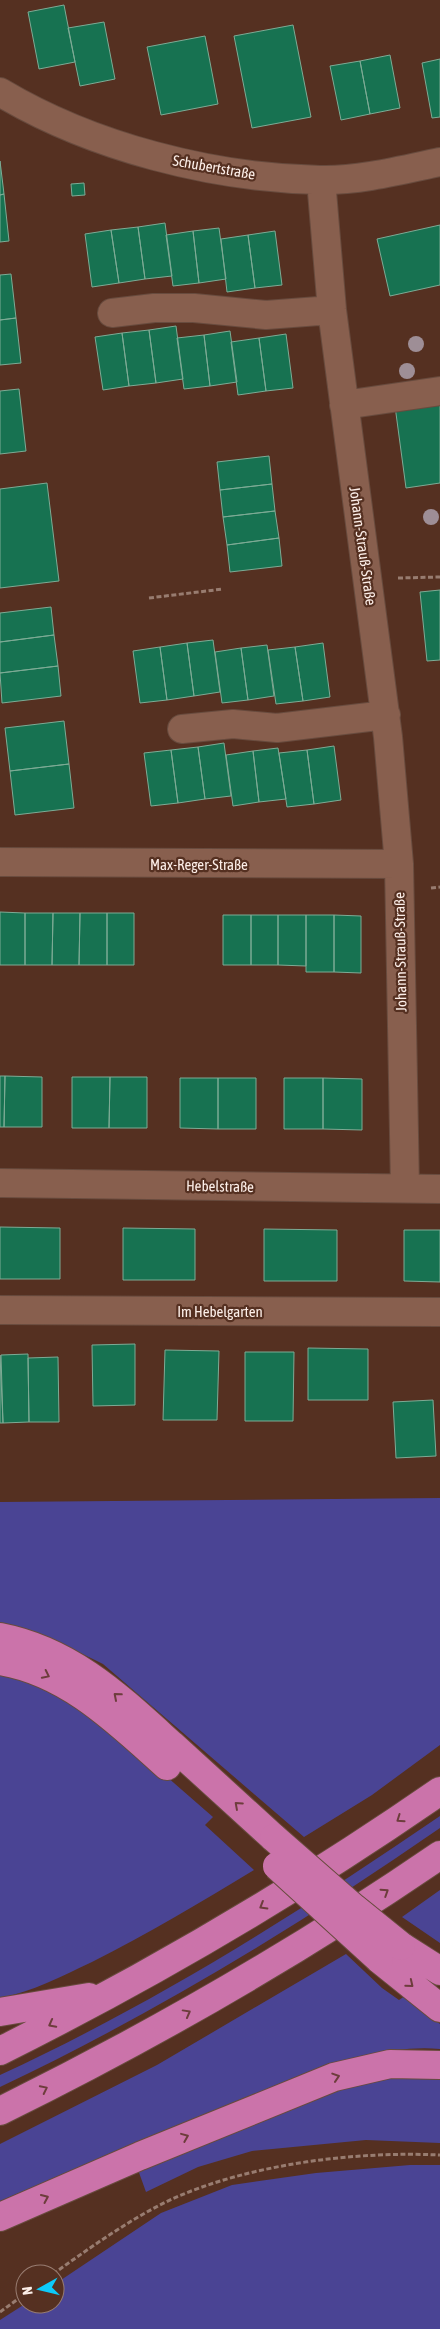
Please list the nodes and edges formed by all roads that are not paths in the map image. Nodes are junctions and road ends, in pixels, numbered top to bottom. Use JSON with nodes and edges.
{"nodes":[{"id":1,"x":0,"y":92,"type":"edge"},
{"id":2,"x":440,"y":162,"type":"edge"},
{"id":3,"x":321,"y":180,"type":"junction"},
{"id":4,"x":332,"y":310,"type":"junction"},
{"id":5,"x":112,"y":313,"type":"dead end"},
{"id":6,"x":440,"y":391,"type":"edge"},
{"id":7,"x":344,"y":405,"type":"junction"},
{"id":8,"x":386,"y":715,"type":"junction"},
{"id":9,"x":182,"y":729,"type":"dead end"},
{"id":10,"x":0,"y":862,"type":"edge"},
{"id":11,"x":399,"y":864,"type":"junction"},
{"id":12,"x":0,"y":1183,"type":"edge"},
{"id":13,"x":405,"y":1188,"type":"junction"},
{"id":14,"x":440,"y":1189,"type":"edge"},
{"id":15,"x":0,"y":1310,"type":"edge"},
{"id":16,"x":440,"y":1312,"type":"edge"},
{"id":17,"x":0,"y":1637,"type":"edge"},
{"id":18,"x":0,"y":1661,"type":"edge"},
{"id":19,"x":440,"y":1791,"type":"edge"},
{"id":20,"x":266,"y":1843,"type":"junction"},
{"id":21,"x":440,"y":1855,"type":"edge"},
{"id":22,"x":390,"y":1953,"type":"junction"},
{"id":23,"x":440,"y":1971,"type":"edge"},
{"id":24,"x":110,"y":1994,"type":"junction"},
{"id":25,"x":440,"y":2008,"type":"edge"},
{"id":26,"x":0,"y":2012,"type":"edge"},
{"id":27,"x":0,"y":2051,"type":"edge"},
{"id":28,"x":440,"y":2065,"type":"edge"},
{"id":29,"x":0,"y":2111,"type":"edge"},
{"id":30,"x":0,"y":2216,"type":"edge"}],
"edges":[{"from":1,"to":3,"type":"street","name":"Schubertstraße"},
{"from":2,"to":3,"type":"street","name":"Schubertstraße"},
{"from":3,"to":4,"type":"street","name":"Johann-Strauß-Straße"},
{"from":4,"to":5,"type":"street"},
{"from":4,"to":7,"type":"street","name":"Johann-Strauß-Straße"},
{"from":6,"to":7,"type":"street"},
{"from":7,"to":8,"type":"street","name":"Johann-Strauß-Straße"},
{"from":8,"to":9,"type":"street"},
{"from":8,"to":11,"type":"street","name":"Johann-Strauß-Straße"},
{"from":10,"to":11,"type":"street","name":"Max-Reger-Straße"},
{"from":11,"to":13,"type":"street","name":"Johann-Strauß-Straße"},
{"from":12,"to":13,"type":"street","name":"Hebelstraße"},
{"from":13,"to":14,"type":"street","name":"Hebelstraße"},
{"from":15,"to":16,"type":"street","name":"Im Hebelgarten"},
{"from":20,"to":17,"type":"highway","one_way":true},
{"from":18,"to":20,"type":"highway","one_way":true},
{"from":19,"to":24,"type":"highway","one_way":true},
{"from":20,"to":22,"type":"highway","bridge":true},
{"from":29,"to":21,"type":"highway","one_way":true},
{"from":22,"to":23,"type":"highway"},
{"from":22,"to":25,"type":"highway","one_way":true},
{"from":24,"to":26,"type":"highway"},
{"from":24,"to":27,"type":"highway","one_way":true},
{"from":30,"to":28,"type":"highway","one_way":true}]}
